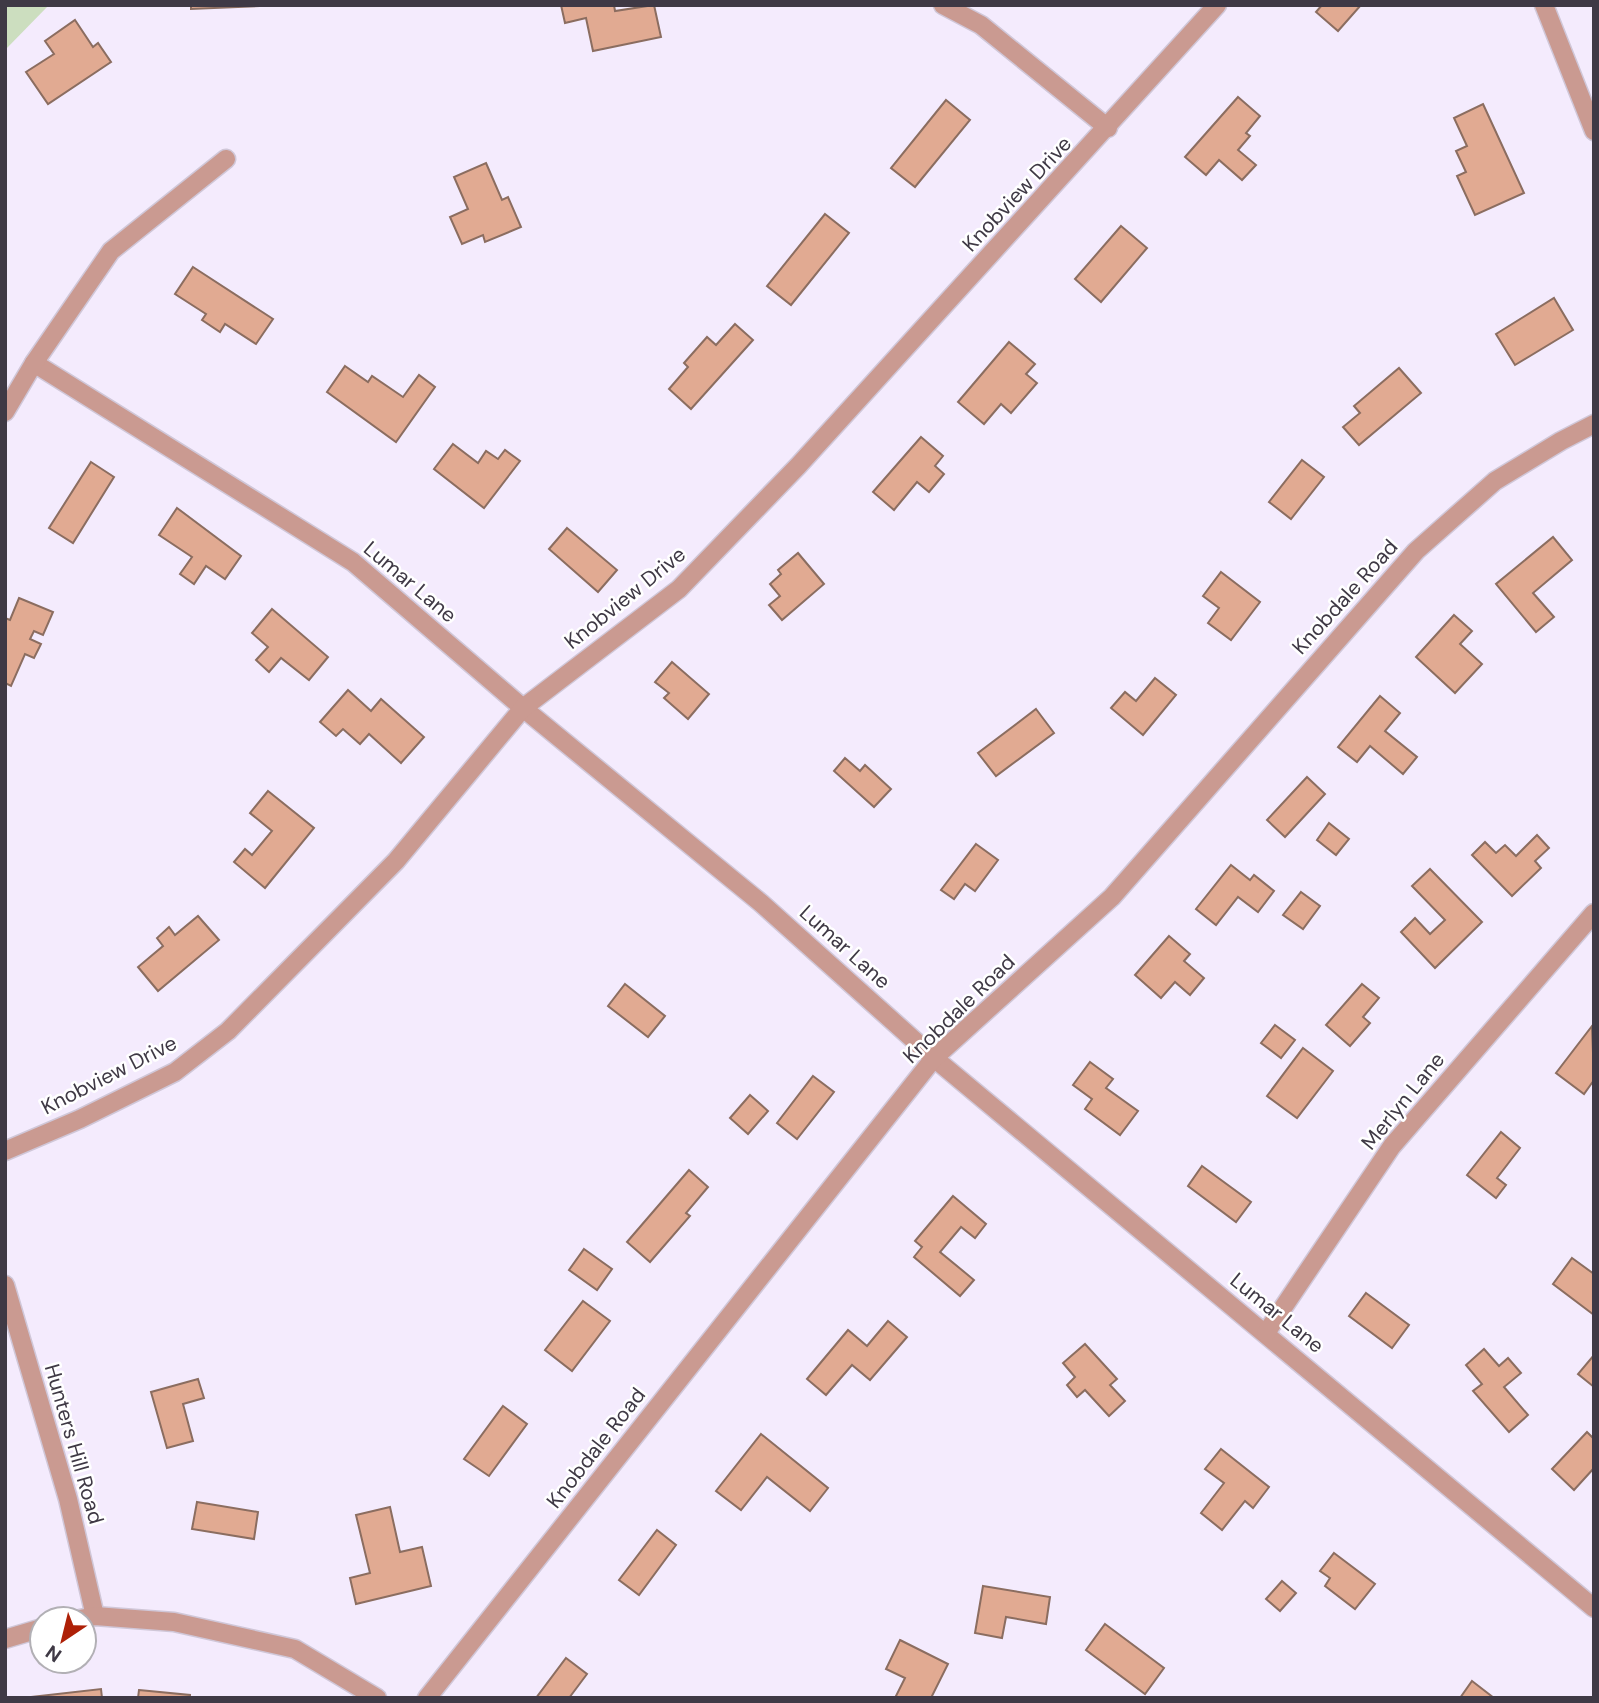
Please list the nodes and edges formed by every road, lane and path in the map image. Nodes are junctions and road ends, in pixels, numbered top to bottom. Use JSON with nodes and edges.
{"nodes":[{"id":1,"x":943,"y":5,"type":"edge"},
{"id":2,"x":1217,"y":5,"type":"edge"},
{"id":3,"x":1544,"y":5,"type":"edge"},
{"id":4,"x":1108,"y":128,"type":"junction"},
{"id":5,"x":1594,"y":131,"type":"edge"},
{"id":6,"x":226,"y":159,"type":"dead end"},
{"id":7,"x":34,"y":363,"type":"junction"},
{"id":8,"x":5,"y":412,"type":"edge"},
{"id":9,"x":1594,"y":424,"type":"edge"},
{"id":10,"x":523,"y":708,"type":"junction"},
{"id":11,"x":1594,"y":913,"type":"edge"},
{"id":12,"x":934,"y":1058,"type":"junction"},
{"id":13,"x":5,"y":1151,"type":"edge"},
{"id":14,"x":5,"y":1285,"type":"edge"},
{"id":15,"x":1266,"y":1333,"type":"junction"},
{"id":16,"x":86,"y":1605,"type":"edge"},
{"id":17,"x":1593,"y":1606,"type":"edge"},
{"id":18,"x":98,"y":1618,"type":"edge"},
{"id":19,"x":28,"y":1632,"type":"edge"},
{"id":20,"x":5,"y":1639,"type":"edge"},
{"id":21,"x":377,"y":1698,"type":"edge"},
{"id":22,"x":427,"y":1698,"type":"edge"}],
"edges":[{"from":1,"to":4,"type":"street"},
{"from":2,"to":4,"type":"street","name":"Knobview Drive"},
{"from":3,"to":5,"type":"street"},
{"from":4,"to":10,"type":"street","name":"Knobview Drive"},
{"from":6,"to":7,"type":"street"},
{"from":7,"to":8,"type":"street"},
{"from":7,"to":10,"type":"street","name":"Lumar Lane"},
{"from":9,"to":12,"type":"street","name":"Knobdale Road"},
{"from":10,"to":12,"type":"street","name":"Lumar Lane"},
{"from":10,"to":13,"type":"street","name":"Knobview Drive"},
{"from":11,"to":15,"type":"street","name":"Merlyn Lane"},
{"from":12,"to":15,"type":"street","name":"Lumar Lane"},
{"from":12,"to":22,"type":"street","name":"Knobdale Road"},
{"from":14,"to":16,"type":"street","name":"Hunters Hill Road"},
{"from":15,"to":17,"type":"street","name":"Lumar Lane"},
{"from":18,"to":21,"type":"street"},
{"from":19,"to":20,"type":"street"}]}
